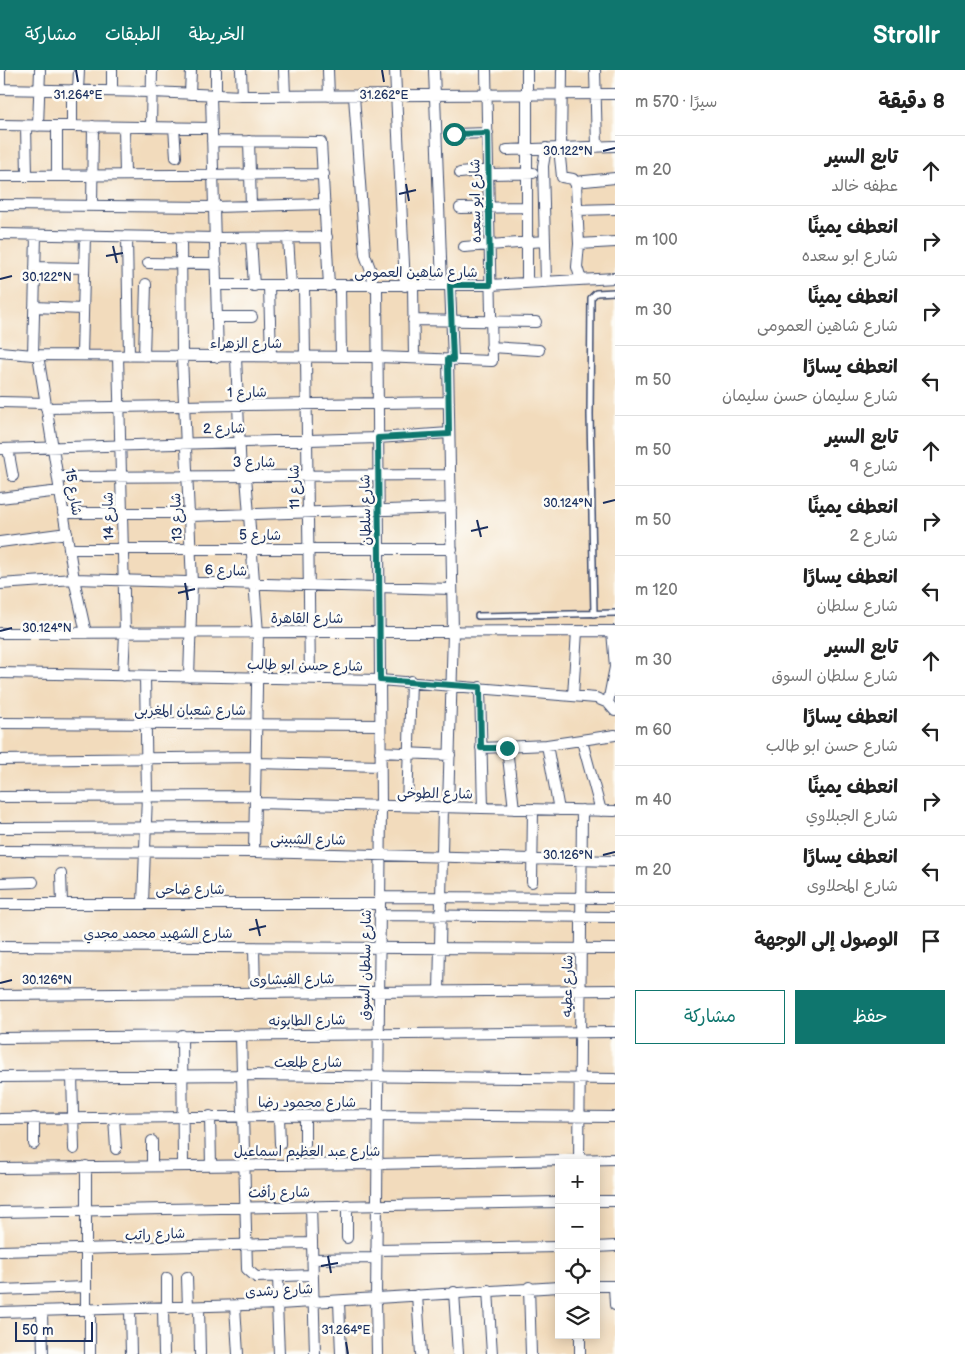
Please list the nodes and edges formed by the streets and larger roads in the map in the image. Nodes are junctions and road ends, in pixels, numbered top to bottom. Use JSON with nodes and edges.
{"nodes":[{"id":1,"x":0,"y":70,"type":"edge"},
{"id":2,"x":40,"y":70,"type":"edge"},
{"id":3,"x":78,"y":70,"type":"edge"},
{"id":4,"x":112,"y":70,"type":"edge"},
{"id":5,"x":152,"y":70,"type":"edge"},
{"id":6,"x":191,"y":70,"type":"edge"},
{"id":7,"x":216,"y":70,"type":"edge"},
{"id":8,"x":241,"y":70,"type":"edge"},
{"id":9,"x":284,"y":70,"type":"edge"},
{"id":10,"x":328,"y":70,"type":"edge"},
{"id":11,"x":396,"y":70,"type":"edge"},
{"id":12,"x":434,"y":70,"type":"edge"},
{"id":13,"x":486,"y":70,"type":"edge"},
{"id":14,"x":527,"y":70,"type":"edge"},
{"id":15,"x":562,"y":70,"type":"edge"},
{"id":16,"x":595,"y":70,"type":"edge"},
{"id":17,"x":0,"y":87,"type":"edge"},
{"id":18,"x":39,"y":90,"type":"junction"},
{"id":19,"x":75,"y":90,"type":"junction"},
{"id":20,"x":112,"y":91,"type":"junction"},
{"id":21,"x":152,"y":92,"type":"junction"},
{"id":22,"x":190,"y":94,"type":"junction"},
{"id":23,"x":435,"y":94,"type":"junction"},
{"id":24,"x":488,"y":94,"type":"junction"},
{"id":25,"x":527,"y":94,"type":"junction"},
{"id":26,"x":562,"y":94,"type":"junction"},
{"id":27,"x":615,"y":94,"type":"edge"},
{"id":28,"x":214,"y":95,"type":"junction"},
{"id":29,"x":595,"y":95,"type":"junction"},
{"id":30,"x":242,"y":96,"type":"junction"},
{"id":31,"x":285,"y":96,"type":"junction"},
{"id":32,"x":329,"y":96,"type":"junction"},
{"id":33,"x":354,"y":96,"type":"junction"},
{"id":34,"x":396,"y":96,"type":"junction"},
{"id":35,"x":0,"y":125,"type":"edge"},
{"id":36,"x":26,"y":126,"type":"junction"},
{"id":37,"x":38,"y":126,"type":"junction"},
{"id":38,"x":58,"y":126,"type":"junction"},
{"id":39,"x":72,"y":126,"type":"junction"},
{"id":40,"x":93,"y":126,"type":"junction"},
{"id":41,"x":124,"y":127,"type":"junction"},
{"id":42,"x":151,"y":127,"type":"junction"},
{"id":43,"x":174,"y":127,"type":"junction"},
{"id":44,"x":212,"y":128,"type":"junction"},
{"id":45,"x":488,"y":133,"type":"junction"},
{"id":46,"x":454,"y":134,"type":"dead end"},
{"id":47,"x":212,"y":141,"type":"junction"},
{"id":48,"x":249,"y":141,"type":"junction"},
{"id":49,"x":615,"y":146,"type":"edge"},
{"id":50,"x":597,"y":147,"type":"junction"},
{"id":51,"x":527,"y":148,"type":"junction"},
{"id":52,"x":546,"y":148,"type":"junction"},
{"id":53,"x":560,"y":148,"type":"junction"},
{"id":54,"x":507,"y":150,"type":"dead end"},
{"id":55,"x":176,"y":157,"type":"dead end"},
{"id":56,"x":460,"y":172,"type":"dead end"},
{"id":57,"x":489,"y":172,"type":"junction"},
{"id":58,"x":527,"y":173,"type":"junction"},
{"id":59,"x":543,"y":173,"type":"junction"},
{"id":60,"x":213,"y":174,"type":"junction"},
{"id":61,"x":250,"y":174,"type":"junction"},
{"id":62,"x":324,"y":174,"type":"junction"},
{"id":63,"x":57,"y":175,"type":"junction"},
{"id":64,"x":92,"y":175,"type":"junction"},
{"id":65,"x":125,"y":175,"type":"junction"},
{"id":66,"x":0,"y":176,"type":"edge"},
{"id":67,"x":27,"y":176,"type":"junction"},
{"id":68,"x":615,"y":178,"type":"edge"},
{"id":69,"x":575,"y":182,"type":"junction"},
{"id":70,"x":325,"y":204,"type":"junction"},
{"id":71,"x":0,"y":205,"type":"edge"},
{"id":72,"x":92,"y":206,"type":"junction"},
{"id":73,"x":251,"y":206,"type":"junction"},
{"id":74,"x":214,"y":207,"type":"junction"},
{"id":75,"x":527,"y":207,"type":"junction"},
{"id":76,"x":460,"y":208,"type":"dead end"},
{"id":77,"x":489,"y":208,"type":"junction"},
{"id":78,"x":615,"y":209,"type":"edge"},
{"id":79,"x":577,"y":210,"type":"junction"},
{"id":80,"x":0,"y":234,"type":"edge"},
{"id":81,"x":36,"y":235,"type":"junction"},
{"id":82,"x":85,"y":236,"type":"junction"},
{"id":83,"x":127,"y":237,"type":"junction"},
{"id":84,"x":288,"y":237,"type":"junction"},
{"id":85,"x":327,"y":237,"type":"junction"},
{"id":86,"x":181,"y":238,"type":"junction"},
{"id":87,"x":215,"y":238,"type":"junction"},
{"id":88,"x":251,"y":238,"type":"junction"},
{"id":89,"x":544,"y":241,"type":"junction"},
{"id":90,"x":528,"y":242,"type":"junction"},
{"id":91,"x":615,"y":242,"type":"edge"},
{"id":92,"x":579,"y":244,"type":"junction"},
{"id":93,"x":489,"y":245,"type":"junction"},
{"id":94,"x":464,"y":247,"type":"dead end"},
{"id":95,"x":148,"y":263,"type":"dead end"},
{"id":96,"x":182,"y":263,"type":"junction"},
{"id":97,"x":216,"y":264,"type":"junction"},
{"id":98,"x":35,"y":267,"type":"junction"},
{"id":99,"x":84,"y":268,"type":"junction"},
{"id":100,"x":615,"y":278,"type":"edge"},
{"id":101,"x":581,"y":280,"type":"junction"},
{"id":102,"x":546,"y":282,"type":"junction"},
{"id":103,"x":527,"y":283,"type":"junction"},
{"id":104,"x":146,"y":284,"type":"dead end"},
{"id":105,"x":216,"y":285,"type":"junction"},
{"id":106,"x":446,"y":285,"type":"junction"},
{"id":107,"x":490,"y":285,"type":"junction"},
{"id":108,"x":254,"y":286,"type":"junction"},
{"id":109,"x":269,"y":286,"type":"junction"},
{"id":110,"x":290,"y":286,"type":"junction"},
{"id":111,"x":304,"y":286,"type":"junction"},
{"id":112,"x":334,"y":286,"type":"junction"},
{"id":113,"x":374,"y":286,"type":"junction"},
{"id":114,"x":409,"y":286,"type":"junction"},
{"id":115,"x":34,"y":307,"type":"junction"},
{"id":116,"x":83,"y":310,"type":"junction"},
{"id":117,"x":217,"y":317,"type":"junction"},
{"id":118,"x":252,"y":317,"type":"dead end"},
{"id":119,"x":413,"y":320,"type":"junction"},
{"id":120,"x":452,"y":321,"type":"junction"},
{"id":121,"x":490,"y":322,"type":"junction"},
{"id":122,"x":536,"y":322,"type":"dead end"},
{"id":123,"x":490,"y":348,"type":"junction"},
{"id":124,"x":539,"y":350,"type":"dead end"},
{"id":125,"x":0,"y":352,"type":"edge"},
{"id":126,"x":35,"y":355,"type":"junction"},
{"id":127,"x":82,"y":355,"type":"junction"},
{"id":128,"x":123,"y":356,"type":"junction"},
{"id":129,"x":144,"y":356,"type":"junction"},
{"id":130,"x":236,"y":356,"type":"junction"},
{"id":131,"x":182,"y":357,"type":"junction"},
{"id":132,"x":218,"y":357,"type":"junction"},
{"id":133,"x":271,"y":357,"type":"junction"},
{"id":134,"x":305,"y":357,"type":"junction"},
{"id":135,"x":341,"y":357,"type":"junction"},
{"id":136,"x":378,"y":357,"type":"junction"},
{"id":137,"x":414,"y":358,"type":"junction"},
{"id":138,"x":450,"y":359,"type":"junction"},
{"id":139,"x":492,"y":361,"type":"joint"},
{"id":140,"x":0,"y":402,"type":"edge"},
{"id":141,"x":449,"y":402,"type":"junction"},
{"id":142,"x":378,"y":404,"type":"junction"},
{"id":143,"x":46,"y":405,"type":"junction"},
{"id":144,"x":307,"y":405,"type":"junction"},
{"id":145,"x":185,"y":406,"type":"junction"},
{"id":146,"x":238,"y":406,"type":"junction"},
{"id":147,"x":120,"y":407,"type":"junction"},
{"id":148,"x":449,"y":434,"type":"junction"},
{"id":149,"x":378,"y":438,"type":"junction"},
{"id":150,"x":307,"y":440,"type":"junction"},
{"id":151,"x":240,"y":442,"type":"junction"},
{"id":152,"x":187,"y":443,"type":"junction"},
{"id":153,"x":120,"y":445,"type":"junction"},
{"id":154,"x":52,"y":446,"type":"junction"},
{"id":155,"x":4,"y":449,"type":"edge"},
{"id":156,"x":450,"y":474,"type":"junction"},
{"id":157,"x":378,"y":475,"type":"junction"},
{"id":158,"x":13,"y":476,"type":"dead end"},
{"id":159,"x":243,"y":476,"type":"junction"},
{"id":160,"x":308,"y":476,"type":"junction"},
{"id":161,"x":121,"y":477,"type":"junction"},
{"id":162,"x":189,"y":477,"type":"junction"},
{"id":163,"x":58,"y":478,"type":"junction"},
{"id":164,"x":60,"y":491,"type":"junction"},
{"id":165,"x":0,"y":498,"type":"edge"},
{"id":166,"x":451,"y":508,"type":"junction"},
{"id":167,"x":379,"y":511,"type":"junction"},
{"id":168,"x":64,"y":513,"type":"junction"},
{"id":169,"x":122,"y":513,"type":"junction"},
{"id":170,"x":309,"y":513,"type":"junction"},
{"id":171,"x":190,"y":514,"type":"junction"},
{"id":172,"x":249,"y":515,"type":"junction"},
{"id":173,"x":67,"y":533,"type":"junction"},
{"id":174,"x":0,"y":542,"type":"edge"},
{"id":175,"x":69,"y":549,"type":"junction"},
{"id":176,"x":123,"y":549,"type":"junction"},
{"id":177,"x":191,"y":549,"type":"junction"},
{"id":178,"x":252,"y":549,"type":"junction"},
{"id":179,"x":309,"y":549,"type":"junction"},
{"id":180,"x":379,"y":549,"type":"junction"},
{"id":181,"x":452,"y":549,"type":"junction"},
{"id":182,"x":74,"y":579,"type":"junction"},
{"id":183,"x":124,"y":580,"type":"junction"},
{"id":184,"x":192,"y":582,"type":"junction"},
{"id":185,"x":0,"y":584,"type":"edge"},
{"id":186,"x":255,"y":584,"type":"junction"},
{"id":187,"x":310,"y":586,"type":"junction"},
{"id":188,"x":380,"y":587,"type":"junction"},
{"id":189,"x":452,"y":589,"type":"junction"},
{"id":190,"x":578,"y":631,"type":"junction"},
{"id":191,"x":614,"y":631,"type":"edge"},
{"id":192,"x":258,"y":632,"type":"junction"},
{"id":193,"x":311,"y":632,"type":"junction"},
{"id":194,"x":380,"y":632,"type":"junction"},
{"id":195,"x":453,"y":632,"type":"junction"},
{"id":196,"x":0,"y":633,"type":"edge"},
{"id":197,"x":86,"y":633,"type":"junction"},
{"id":198,"x":125,"y":633,"type":"junction"},
{"id":199,"x":192,"y":633,"type":"junction"},
{"id":200,"x":0,"y":673,"type":"edge"},
{"id":201,"x":123,"y":676,"type":"junction"},
{"id":202,"x":145,"y":677,"type":"junction"},
{"id":203,"x":189,"y":678,"type":"junction"},
{"id":204,"x":257,"y":678,"type":"junction"},
{"id":205,"x":310,"y":678,"type":"junction"},
{"id":206,"x":380,"y":680,"type":"junction"},
{"id":207,"x":411,"y":681,"type":"junction"},
{"id":208,"x":452,"y":685,"type":"junction"},
{"id":209,"x":614,"y":686,"type":"edge"},
{"id":210,"x":480,"y":687,"type":"junction"},
{"id":211,"x":573,"y":696,"type":"junction"},
{"id":212,"x":612,"y":707,"type":"edge"},
{"id":213,"x":0,"y":723,"type":"edge"},
{"id":214,"x":256,"y":723,"type":"junction"},
{"id":215,"x":146,"y":724,"type":"junction"},
{"id":216,"x":380,"y":725,"type":"junction"},
{"id":217,"x":615,"y":735,"type":"edge"},
{"id":218,"x":582,"y":741,"type":"junction"},
{"id":219,"x":547,"y":745,"type":"junction"},
{"id":220,"x":481,"y":748,"type":"junction"},
{"id":221,"x":507,"y":748,"type":"junction"},
{"id":222,"x":380,"y":752,"type":"junction"},
{"id":223,"x":409,"y":753,"type":"junction"},
{"id":224,"x":450,"y":755,"type":"junction"},
{"id":225,"x":147,"y":758,"type":"junction"},
{"id":226,"x":0,"y":760,"type":"edge"},
{"id":227,"x":256,"y":760,"type":"junction"},
{"id":228,"x":380,"y":766,"type":"junction"},
{"id":229,"x":147,"y":795,"type":"junction"},
{"id":230,"x":0,"y":797,"type":"edge"},
{"id":231,"x":255,"y":800,"type":"junction"},
{"id":232,"x":381,"y":806,"type":"junction"},
{"id":233,"x":407,"y":806,"type":"junction"},
{"id":234,"x":446,"y":807,"type":"junction"},
{"id":235,"x":483,"y":808,"type":"junction"},
{"id":236,"x":514,"y":809,"type":"junction"},
{"id":237,"x":533,"y":809,"type":"junction"},
{"id":238,"x":559,"y":810,"type":"junction"},
{"id":239,"x":582,"y":810,"type":"junction"},
{"id":240,"x":601,"y":811,"type":"junction"},
{"id":241,"x":615,"y":811,"type":"edge"},
{"id":242,"x":146,"y":827,"type":"junction"},
{"id":243,"x":255,"y":827,"type":"junction"},
{"id":244,"x":0,"y":828,"type":"edge"},
{"id":245,"x":0,"y":851,"type":"edge"},
{"id":246,"x":146,"y":852,"type":"junction"},
{"id":247,"x":254,"y":852,"type":"junction"},
{"id":248,"x":380,"y":854,"type":"junction"},
{"id":249,"x":442,"y":855,"type":"junction"},
{"id":250,"x":533,"y":859,"type":"junction"},
{"id":251,"x":582,"y":860,"type":"junction"},
{"id":252,"x":615,"y":861,"type":"edge"},
{"id":253,"x":61,"y":874,"type":"dead end"},
{"id":254,"x":33,"y":882,"type":"dead end"},
{"id":255,"x":532,"y":882,"type":"dead end"},
{"id":256,"x":0,"y":883,"type":"edge"},
{"id":257,"x":441,"y":897,"type":"junction"},
{"id":258,"x":581,"y":898,"type":"junction"},
{"id":259,"x":615,"y":898,"type":"edge"},
{"id":260,"x":380,"y":900,"type":"junction"},
{"id":261,"x":62,"y":903,"type":"junction"},
{"id":262,"x":143,"y":903,"type":"junction"},
{"id":263,"x":0,"y":904,"type":"edge"},
{"id":264,"x":380,"y":915,"type":"junction"},
{"id":265,"x":441,"y":915,"type":"junction"},
{"id":266,"x":581,"y":917,"type":"junction"},
{"id":267,"x":615,"y":917,"type":"edge"},
{"id":268,"x":0,"y":946,"type":"edge"},
{"id":269,"x":254,"y":948,"type":"junction"},
{"id":270,"x":379,"y":948,"type":"junction"},
{"id":271,"x":440,"y":949,"type":"junction"},
{"id":272,"x":581,"y":949,"type":"junction"},
{"id":273,"x":615,"y":950,"type":"edge"},
{"id":274,"x":580,"y":990,"type":"junction"},
{"id":275,"x":615,"y":990,"type":"edge"},
{"id":276,"x":379,"y":992,"type":"junction"},
{"id":277,"x":440,"y":992,"type":"junction"},
{"id":278,"x":255,"y":994,"type":"junction"},
{"id":279,"x":0,"y":995,"type":"edge"},
{"id":280,"x":580,"y":1032,"type":"junction"},
{"id":281,"x":615,"y":1032,"type":"edge"},
{"id":282,"x":378,"y":1033,"type":"junction"},
{"id":283,"x":241,"y":1034,"type":"junction"},
{"id":284,"x":182,"y":1035,"type":"junction"},
{"id":285,"x":0,"y":1038,"type":"edge"},
{"id":286,"x":182,"y":1075,"type":"junction"},
{"id":287,"x":242,"y":1075,"type":"junction"},
{"id":288,"x":72,"y":1076,"type":"junction"},
{"id":289,"x":378,"y":1076,"type":"junction"},
{"id":290,"x":0,"y":1077,"type":"edge"},
{"id":291,"x":579,"y":1079,"type":"junction"},
{"id":292,"x":615,"y":1079,"type":"edge"},
{"id":293,"x":377,"y":1115,"type":"junction"},
{"id":294,"x":182,"y":1116,"type":"junction"},
{"id":295,"x":210,"y":1116,"type":"junction"},
{"id":296,"x":243,"y":1116,"type":"junction"},
{"id":297,"x":279,"y":1116,"type":"junction"},
{"id":298,"x":305,"y":1116,"type":"junction"},
{"id":299,"x":114,"y":1117,"type":"junction"},
{"id":300,"x":579,"y":1117,"type":"junction"},
{"id":301,"x":615,"y":1117,"type":"edge"},
{"id":302,"x":34,"y":1118,"type":"junction"},
{"id":303,"x":73,"y":1118,"type":"junction"},
{"id":304,"x":0,"y":1119,"type":"edge"},
{"id":305,"x":152,"y":1141,"type":"dead end"},
{"id":306,"x":34,"y":1144,"type":"dead end"},
{"id":307,"x":280,"y":1144,"type":"dead end"},
{"id":308,"x":306,"y":1144,"type":"dead end"},
{"id":309,"x":74,"y":1149,"type":"dead end"},
{"id":310,"x":116,"y":1149,"type":"dead end"},
{"id":311,"x":579,"y":1159,"type":"edge"},
{"id":312,"x":615,"y":1159,"type":"edge"},
{"id":313,"x":600,"y":1160,"type":"edge"},
{"id":314,"x":555,"y":1161,"type":"edge"},
{"id":315,"x":377,"y":1164,"type":"junction"},
{"id":316,"x":86,"y":1166,"type":"junction"},
{"id":317,"x":152,"y":1166,"type":"junction"},
{"id":318,"x":183,"y":1166,"type":"junction"},
{"id":319,"x":212,"y":1166,"type":"junction"},
{"id":320,"x":244,"y":1166,"type":"junction"},
{"id":321,"x":0,"y":1168,"type":"edge"},
{"id":322,"x":615,"y":1200,"type":"edge"},
{"id":323,"x":600,"y":1201,"type":"edge"},
{"id":324,"x":555,"y":1202,"type":"edge"},
{"id":325,"x":311,"y":1205,"type":"junction"},
{"id":326,"x":347,"y":1205,"type":"junction"},
{"id":327,"x":376,"y":1205,"type":"junction"},
{"id":328,"x":245,"y":1206,"type":"junction"},
{"id":329,"x":86,"y":1209,"type":"junction"},
{"id":330,"x":0,"y":1212,"type":"edge"},
{"id":331,"x":347,"y":1238,"type":"dead end"},
{"id":332,"x":311,"y":1244,"type":"junction"},
{"id":333,"x":246,"y":1245,"type":"junction"},
{"id":334,"x":615,"y":1246,"type":"edge"},
{"id":335,"x":555,"y":1247,"type":"edge"},
{"id":336,"x":600,"y":1247,"type":"edge"},
{"id":337,"x":0,"y":1251,"type":"edge"},
{"id":338,"x":86,"y":1251,"type":"junction"},
{"id":339,"x":376,"y":1254,"type":"junction"},
{"id":340,"x":312,"y":1259,"type":"junction"},
{"id":341,"x":312,"y":1275,"type":"junction"},
{"id":342,"x":278,"y":1276,"type":"junction"},
{"id":343,"x":187,"y":1277,"type":"dead end"},
{"id":344,"x":167,"y":1278,"type":"dead end"},
{"id":345,"x":600,"y":1286,"type":"edge"},
{"id":346,"x":614,"y":1286,"type":"edge"},
{"id":347,"x":86,"y":1287,"type":"junction"},
{"id":348,"x":529,"y":1287,"type":"junction"},
{"id":349,"x":555,"y":1287,"type":"edge"},
{"id":350,"x":0,"y":1290,"type":"edge"},
{"id":351,"x":488,"y":1290,"type":"junction"},
{"id":352,"x":454,"y":1292,"type":"junction"},
{"id":353,"x":417,"y":1295,"type":"junction"},
{"id":354,"x":376,"y":1298,"type":"junction"},
{"id":355,"x":339,"y":1301,"type":"junction"},
{"id":356,"x":312,"y":1302,"type":"junction"},
{"id":357,"x":278,"y":1304,"type":"junction"},
{"id":358,"x":615,"y":1305,"type":"edge"},
{"id":359,"x":235,"y":1306,"type":"junction"},
{"id":360,"x":165,"y":1308,"type":"junction"},
{"id":361,"x":188,"y":1308,"type":"junction"},
{"id":362,"x":199,"y":1308,"type":"junction"},
{"id":363,"x":130,"y":1309,"type":"junction"},
{"id":364,"x":88,"y":1310,"type":"junction"},
{"id":365,"x":42,"y":1311,"type":"junction"},
{"id":366,"x":0,"y":1312,"type":"edge"},
{"id":367,"x":580,"y":1339,"type":"edge"},
{"id":368,"x":43,"y":1354,"type":"edge"},
{"id":369,"x":90,"y":1354,"type":"edge"},
{"id":370,"x":131,"y":1354,"type":"edge"},
{"id":371,"x":164,"y":1354,"type":"edge"},
{"id":372,"x":200,"y":1354,"type":"edge"},
{"id":373,"x":238,"y":1354,"type":"edge"},
{"id":374,"x":279,"y":1354,"type":"edge"},
{"id":375,"x":315,"y":1354,"type":"edge"},
{"id":376,"x":341,"y":1354,"type":"edge"},
{"id":377,"x":378,"y":1354,"type":"edge"},
{"id":378,"x":421,"y":1354,"type":"edge"},
{"id":379,"x":458,"y":1354,"type":"edge"},
{"id":380,"x":492,"y":1354,"type":"edge"},
{"id":381,"x":531,"y":1354,"type":"edge"},
{"id":382,"x":580,"y":1354,"type":"edge"}],
"edges":[{"from":1,"to":17,"type":"street"},
{"from":2,"to":18,"type":"street"},
{"from":3,"to":19,"type":"street"},
{"from":4,"to":20,"type":"street"},
{"from":5,"to":21,"type":"street"},
{"from":6,"to":22,"type":"street"},
{"from":7,"to":28,"type":"street"},
{"from":8,"to":30,"type":"street"},
{"from":9,"to":31,"type":"street"},
{"from":10,"to":32,"type":"street"},
{"from":11,"to":34,"type":"street"},
{"from":12,"to":23,"type":"street"},
{"from":13,"to":24,"type":"street","name":"شارع ابو سعده"},
{"from":14,"to":25,"type":"street"},
{"from":15,"to":26,"type":"street"},
{"from":16,"to":29,"type":"street"},
{"from":17,"to":18,"type":"street"},
{"from":18,"to":19,"type":"street"},
{"from":18,"to":37,"type":"street"},
{"from":19,"to":20,"type":"street"},
{"from":19,"to":39,"type":"street"},
{"from":20,"to":21,"type":"street"},
{"from":21,"to":22,"type":"street"},
{"from":21,"to":42,"type":"street"},
{"from":22,"to":28,"type":"street"},
{"from":23,"to":24,"type":"street"},
{"from":23,"to":34,"type":"street"},
{"from":23,"to":106,"type":"street"},
{"from":24,"to":25,"type":"street"},
{"from":24,"to":45,"type":"street","name":"شارع ابو سعده"},
{"from":25,"to":26,"type":"street"},
{"from":25,"to":51,"type":"street"},
{"from":26,"to":29,"type":"street"},
{"from":26,"to":53,"type":"street"},
{"from":27,"to":29,"type":"street"},
{"from":28,"to":30,"type":"street"},
{"from":28,"to":44,"type":"street"},
{"from":29,"to":50,"type":"street"},
{"from":30,"to":31,"type":"street"},
{"from":31,"to":32,"type":"street"},
{"from":32,"to":33,"type":"street"},
{"from":33,"to":34,"type":"street"},
{"from":33,"to":113,"type":"street","name":"شارع سلطان"},
{"from":34,"to":114,"type":"street"},
{"from":35,"to":36,"type":"street"},
{"from":36,"to":37,"type":"street"},
{"from":36,"to":67,"type":"street"},
{"from":37,"to":38,"type":"street"},
{"from":38,"to":39,"type":"street"},
{"from":38,"to":63,"type":"street"},
{"from":39,"to":40,"type":"street"},
{"from":40,"to":41,"type":"street"},
{"from":40,"to":64,"type":"street"},
{"from":41,"to":42,"type":"street"},
{"from":41,"to":65,"type":"street"},
{"from":42,"to":43,"type":"street"},
{"from":43,"to":44,"type":"street"},
{"from":43,"to":55,"type":"street"},
{"from":44,"to":47,"type":"street"},
{"from":45,"to":46,"type":"street"},
{"from":45,"to":57,"type":"street","name":"شارع ابو سعده"},
{"from":47,"to":48,"type":"street"},
{"from":47,"to":60,"type":"street"},
{"from":48,"to":61,"type":"street"},
{"from":48,"to":62,"type":"street"},
{"from":49,"to":50,"type":"street"},
{"from":50,"to":53,"type":"street"},
{"from":51,"to":52,"type":"street"},
{"from":51,"to":54,"type":"street"},
{"from":51,"to":58,"type":"street"},
{"from":52,"to":53,"type":"street"},
{"from":52,"to":59,"type":"street"},
{"from":53,"to":69,"type":"street"},
{"from":56,"to":57,"type":"street"},
{"from":57,"to":58,"type":"street"},
{"from":57,"to":77,"type":"street","name":"شارع ابو سعده"},
{"from":58,"to":59,"type":"street"},
{"from":58,"to":75,"type":"street"},
{"from":59,"to":89,"type":"street"},
{"from":60,"to":61,"type":"street"},
{"from":60,"to":65,"type":"street"},
{"from":60,"to":74,"type":"street"},
{"from":61,"to":62,"type":"street"},
{"from":61,"to":73,"type":"street"},
{"from":62,"to":70,"type":"street"},
{"from":63,"to":64,"type":"street"},
{"from":63,"to":67,"type":"street"},
{"from":64,"to":65,"type":"street"},
{"from":64,"to":72,"type":"street"},
{"from":66,"to":67,"type":"street"},
{"from":68,"to":69,"type":"street"},
{"from":69,"to":79,"type":"street"},
{"from":70,"to":73,"type":"street"},
{"from":70,"to":85,"type":"street"},
{"from":71,"to":72,"type":"street"},
{"from":72,"to":74,"type":"street"},
{"from":73,"to":74,"type":"street"},
{"from":74,"to":87,"type":"street"},
{"from":75,"to":77,"type":"street"},
{"from":75,"to":90,"type":"street"},
{"from":76,"to":77,"type":"street"},
{"from":77,"to":93,"type":"street","name":"شارع ابو سعده"},
{"from":78,"to":79,"type":"street"},
{"from":79,"to":92,"type":"street"},
{"from":80,"to":81,"type":"street"},
{"from":81,"to":82,"type":"street"},
{"from":81,"to":98,"type":"street","name":"شارع 15"},
{"from":82,"to":83,"type":"street"},
{"from":82,"to":99,"type":"street"},
{"from":83,"to":86,"type":"street"},
{"from":83,"to":128,"type":"street","name":"شارع 14"},
{"from":84,"to":85,"type":"street"},
{"from":84,"to":88,"type":"street"},
{"from":84,"to":110,"type":"street"},
{"from":85,"to":112,"type":"street"},
{"from":86,"to":87,"type":"street"},
{"from":86,"to":96,"type":"street","name":"شارع 13"},
{"from":87,"to":88,"type":"street"},
{"from":87,"to":97,"type":"street"},
{"from":88,"to":108,"type":"street"},
{"from":89,"to":90,"type":"street"},
{"from":89,"to":102,"type":"street"},
{"from":90,"to":93,"type":"street"},
{"from":90,"to":103,"type":"street"},
{"from":91,"to":92,"type":"street"},
{"from":92,"to":101,"type":"street"},
{"from":93,"to":94,"type":"street"},
{"from":93,"to":107,"type":"street","name":"شارع ابو سعده"},
{"from":95,"to":96,"type":"street"},
{"from":96,"to":97,"type":"street"},
{"from":96,"to":131,"type":"street","name":"شارع 13"},
{"from":97,"to":105,"type":"street"},
{"from":98,"to":99,"type":"street"},
{"from":98,"to":115,"type":"street","name":"شارع 15"},
{"from":99,"to":116,"type":"street"},
{"from":100,"to":101,"type":"street","name":"شارع شاهين العمومى"},
{"from":101,"to":102,"type":"street","name":"شارع شاهين العمومى"},
{"from":102,"to":103,"type":"street","name":"شارع شاهين العمومى"},
{"from":103,"to":107,"type":"street","name":"شارع شاهين العمومى"},
{"from":104,"to":129,"type":"street"},
{"from":105,"to":108,"type":"street","name":"شارع شاهين العمومى"},
{"from":105,"to":117,"type":"street"},
{"from":106,"to":107,"type":"street","name":"شارع شاهين العمومى"},
{"from":106,"to":114,"type":"street","name":"شارع شاهين العمومى"},
{"from":106,"to":120,"type":"street"},
{"from":107,"to":121,"type":"street","name":"شارع ابو سعده"},
{"from":108,"to":109,"type":"street","name":"شارع شاهين العمومى"},
{"from":109,"to":110,"type":"street","name":"شارع شاهين العمومى"},
{"from":109,"to":133,"type":"street"},
{"from":110,"to":111,"type":"street","name":"شارع شاهين العمومى"},
{"from":111,"to":112,"type":"street","name":"شارع شاهين العمومى"},
{"from":111,"to":134,"type":"street","name":"شارع 11"},
{"from":112,"to":113,"type":"street","name":"شارع شاهين العمومى"},
{"from":112,"to":135,"type":"street"},
{"from":113,"to":114,"type":"street","name":"شارع شاهين العمومى"},
{"from":113,"to":136,"type":"street","name":"شارع سلطان"},
{"from":114,"to":119,"type":"street"},
{"from":115,"to":116,"type":"street"},
{"from":115,"to":126,"type":"street","name":"شارع 15"},
{"from":116,"to":127,"type":"street"},
{"from":117,"to":118,"type":"street"},
{"from":117,"to":132,"type":"street"},
{"from":119,"to":120,"type":"street"},
{"from":119,"to":137,"type":"street"},
{"from":120,"to":121,"type":"street"},
{"from":120,"to":138,"type":"street"},
{"from":121,"to":122,"type":"street"},
{"from":121,"to":123,"type":"street","name":"شارع ابو سعده"},
{"from":123,"to":124,"type":"street"},
{"from":123,"to":139,"type":"street","name":"شارع ابو سعده"},
{"from":125,"to":126,"type":"street","name":"شارع الزهراء"},
{"from":126,"to":127,"type":"street","name":"شارع الزهراء"},
{"from":126,"to":143,"type":"street","name":"شارع 15"},
{"from":127,"to":128,"type":"street","name":"شارع الزهراء"},
{"from":128,"to":129,"type":"street","name":"شارع الزهراء"},
{"from":128,"to":147,"type":"street","name":"شارع 14"},
{"from":129,"to":131,"type":"street","name":"شارع الزهراء"},
{"from":130,"to":132,"type":"street","name":"شارع الزهراء"},
{"from":130,"to":133,"type":"street","name":"شارع الزهراء"},
{"from":130,"to":146,"type":"street"},
{"from":131,"to":132,"type":"street","name":"شارع الزهراء"},
{"from":131,"to":145,"type":"street","name":"شارع 13"},
{"from":133,"to":134,"type":"street","name":"شارع الزهراء"},
{"from":134,"to":135,"type":"street","name":"شارع الزهراء"},
{"from":134,"to":144,"type":"street","name":"شارع 11"},
{"from":135,"to":136,"type":"street","name":"شارع الزهراء"},
{"from":136,"to":137,"type":"street","name":"شارع الزهراء"},
{"from":136,"to":142,"type":"street","name":"شارع سلطان"},
{"from":137,"to":138,"type":"street","name":"شارع الزهراء"},
{"from":138,"to":139,"type":"street","name":"شارع الزهراء"},
{"from":138,"to":141,"type":"street"},
{"from":140,"to":143,"type":"street","name":"شارع 1"},
{"from":141,"to":142,"type":"street","name":"شارع 1"},
{"from":141,"to":148,"type":"street"},
{"from":142,"to":144,"type":"street","name":"شارع 1"},
{"from":142,"to":149,"type":"street","name":"شارع سلطان"},
{"from":143,"to":147,"type":"street","name":"شارع 1"},
{"from":143,"to":154,"type":"street","name":"شارع 15"},
{"from":144,"to":146,"type":"street","name":"شارع 1"},
{"from":144,"to":150,"type":"street","name":"شارع 11"},
{"from":145,"to":146,"type":"street","name":"شارع 1"},
{"from":145,"to":147,"type":"street","name":"شارع 1"},
{"from":145,"to":152,"type":"street","name":"شارع 13"},
{"from":146,"to":151,"type":"street"},
{"from":147,"to":153,"type":"street","name":"شارع 14"},
{"from":148,"to":149,"type":"street","name":"شارع 2"},
{"from":148,"to":156,"type":"street"},
{"from":149,"to":150,"type":"street","name":"شارع 2"},
{"from":149,"to":157,"type":"street","name":"شارع سلطان"},
{"from":150,"to":151,"type":"street","name":"شارع 2"},
{"from":150,"to":160,"type":"street","name":"شارع 11"},
{"from":151,"to":152,"type":"street","name":"شارع 2"},
{"from":151,"to":159,"type":"street"},
{"from":152,"to":153,"type":"street","name":"شارع 2"},
{"from":152,"to":162,"type":"street","name":"شارع 13"},
{"from":153,"to":154,"type":"street","name":"شارع 2"},
{"from":153,"to":161,"type":"street","name":"شارع 14"},
{"from":154,"to":155,"type":"street","name":"شارع 2"},
{"from":154,"to":163,"type":"street","name":"شارع 15"},
{"from":155,"to":158,"type":"street"},
{"from":156,"to":157,"type":"street","name":"شارع 3"},
{"from":156,"to":166,"type":"street"},
{"from":157,"to":160,"type":"street","name":"شارع 3"},
{"from":157,"to":167,"type":"street","name":"شارع سلطان"},
{"from":159,"to":160,"type":"street","name":"شارع 3"},
{"from":159,"to":162,"type":"street","name":"شارع 3"},
{"from":159,"to":172,"type":"street"},
{"from":160,"to":170,"type":"street","name":"شارع 11"},
{"from":161,"to":162,"type":"street","name":"شارع 3"},
{"from":161,"to":163,"type":"street","name":"شارع 3"},
{"from":161,"to":169,"type":"street","name":"شارع 14"},
{"from":162,"to":171,"type":"street","name":"شارع 13"},
{"from":163,"to":164,"type":"street","name":"شارع 15"},
{"from":164,"to":165,"type":"street"},
{"from":164,"to":168,"type":"street","name":"شارع 15"},
{"from":166,"to":167,"type":"street"},
{"from":166,"to":181,"type":"street"},
{"from":167,"to":170,"type":"street"},
{"from":167,"to":180,"type":"street","name":"شارع سلطان"},
{"from":168,"to":169,"type":"street"},
{"from":168,"to":173,"type":"street","name":"شارع 15"},
{"from":169,"to":171,"type":"street"},
{"from":169,"to":176,"type":"street","name":"شارع 14"},
{"from":170,"to":172,"type":"street"},
{"from":170,"to":179,"type":"street","name":"شارع 11"},
{"from":171,"to":172,"type":"street"},
{"from":171,"to":177,"type":"street","name":"شارع 13"},
{"from":172,"to":178,"type":"street"},
{"from":173,"to":174,"type":"street"},
{"from":173,"to":175,"type":"street","name":"شارع 15"},
{"from":175,"to":176,"type":"street","name":"شارع 5"},
{"from":175,"to":182,"type":"street","name":"شارع 15"},
{"from":176,"to":177,"type":"street","name":"شارع 5"},
{"from":176,"to":183,"type":"street","name":"شارع 14"},
{"from":177,"to":178,"type":"street","name":"شارع 5"},
{"from":177,"to":184,"type":"street","name":"شارع 13"},
{"from":178,"to":179,"type":"street","name":"شارع 5"},
{"from":178,"to":186,"type":"street"},
{"from":179,"to":180,"type":"street","name":"شارع 5"},
{"from":179,"to":187,"type":"street","name":"شارع 11"},
{"from":180,"to":181,"type":"street","name":"شارع 5"},
{"from":180,"to":188,"type":"street","name":"شارع سلطان"},
{"from":181,"to":189,"type":"street"},
{"from":182,"to":183,"type":"street","name":"شارع 6"},
{"from":182,"to":185,"type":"street","name":"شارع 6"},
{"from":182,"to":197,"type":"street","name":"شارع 15"},
{"from":183,"to":184,"type":"street","name":"شارع 6"},
{"from":183,"to":198,"type":"street","name":"شارع 14"},
{"from":184,"to":186,"type":"street","name":"شارع 6"},
{"from":184,"to":199,"type":"street","name":"شارع 13"},
{"from":186,"to":187,"type":"street","name":"شارع 6"},
{"from":186,"to":192,"type":"street"},
{"from":187,"to":188,"type":"street","name":"شارع 6"},
{"from":187,"to":193,"type":"street","name":"شارع 11"},
{"from":188,"to":189,"type":"street","name":"شارع 6"},
{"from":188,"to":194,"type":"street","name":"شارع سلطان"},
{"from":189,"to":195,"type":"street"},
{"from":190,"to":191,"type":"street","name":"شارع القاهرة"},
{"from":190,"to":195,"type":"street","name":"شارع القاهرة"},
{"from":190,"to":211,"type":"street"},
{"from":191,"to":209,"type":"street"},
{"from":192,"to":193,"type":"street","name":"شارع القاهرة"},
{"from":192,"to":199,"type":"street","name":"شارع القاهرة"},
{"from":192,"to":204,"type":"street"},
{"from":193,"to":194,"type":"street","name":"شارع القاهرة"},
{"from":193,"to":205,"type":"street","name":"شارع 11"},
{"from":194,"to":195,"type":"street","name":"شارع القاهرة"},
{"from":194,"to":206,"type":"street","name":"شارع سلطان السوق"},
{"from":195,"to":208,"type":"street"},
{"from":196,"to":197,"type":"street","name":"شارع القاهرة"},
{"from":197,"to":198,"type":"street","name":"شارع القاهرة"},
{"from":198,"to":199,"type":"street","name":"شارع القاهرة"},
{"from":198,"to":201,"type":"street","name":"شارع 14"},
{"from":199,"to":203,"type":"street","name":"شارع 13"},
{"from":200,"to":201,"type":"street","name":"شارع حسن ابو طالب"},
{"from":201,"to":202,"type":"street","name":"شارع حسن ابو طالب"},
{"from":202,"to":203,"type":"street","name":"شارع حسن ابو طالب"},
{"from":202,"to":215,"type":"street"},
{"from":203,"to":204,"type":"street","name":"شارع حسن ابو طالب"},
{"from":204,"to":205,"type":"street","name":"شارع حسن ابو طالب"},
{"from":204,"to":214,"type":"street"},
{"from":205,"to":206,"type":"street","name":"شارع حسن ابو طالب"},
{"from":206,"to":207,"type":"street","name":"شارع حسن ابو طالب"},
{"from":206,"to":216,"type":"street","name":"شارع سلطان السوق"},
{"from":207,"to":208,"type":"street","name":"شارع حسن ابو طالب"},
{"from":207,"to":223,"type":"street"},
{"from":208,"to":210,"type":"street","name":"شارع حسن ابو طالب"},
{"from":208,"to":224,"type":"street"},
{"from":209,"to":212,"type":"street"},
{"from":210,"to":211,"type":"street","name":"شارع حسن ابو طالب"},
{"from":210,"to":220,"type":"street"},
{"from":211,"to":212,"type":"street","name":"شارع حسن ابو طالب"},
{"from":213,"to":215,"type":"street","name":"شارع شعبان المغربى"},
{"from":214,"to":215,"type":"street","name":"شارع شعبان المغربى"},
{"from":214,"to":216,"type":"street","name":"شارع شعبان المغربى"},
{"from":214,"to":227,"type":"street"},
{"from":215,"to":225,"type":"street"},
{"from":216,"to":222,"type":"street","name":"شارع سلطان السوق"},
{"from":217,"to":218,"type":"street"},
{"from":218,"to":219,"type":"street"},
{"from":218,"to":240,"type":"street"},
{"from":219,"to":221,"type":"street"},
{"from":219,"to":238,"type":"street"},
{"from":220,"to":221,"type":"street"},
{"from":220,"to":235,"type":"street"},
{"from":221,"to":236,"type":"street"},
{"from":222,"to":223,"type":"street"},
{"from":222,"to":228,"type":"street","name":"شارع سلطان السوق"},
{"from":223,"to":224,"type":"street"},
{"from":223,"to":233,"type":"street"},
{"from":224,"to":234,"type":"street"},
{"from":225,"to":226,"type":"street"},
{"from":225,"to":227,"type":"street"},
{"from":225,"to":229,"type":"street"},
{"from":227,"to":228,"type":"street"},
{"from":227,"to":231,"type":"street"},
{"from":228,"to":232,"type":"street","name":"شارع سلطان السوق"},
{"from":229,"to":230,"type":"street","name":"شارع الطوخى"},
{"from":229,"to":231,"type":"street","name":"شارع الطوخى"},
{"from":229,"to":242,"type":"street"},
{"from":231,"to":232,"type":"street","name":"شارع الطوخى"},
{"from":231,"to":243,"type":"street"},
{"from":232,"to":233,"type":"street","name":"شارع الطوخى"},
{"from":232,"to":248,"type":"street","name":"شارع سلطان السوق"},
{"from":233,"to":234,"type":"street","name":"شارع الطوخى"},
{"from":234,"to":235,"type":"street","name":"شارع الطوخى"},
{"from":234,"to":249,"type":"street"},
{"from":235,"to":236,"type":"street","name":"شارع الطوخى"},
{"from":236,"to":237,"type":"street","name":"شارع الطوخى"},
{"from":237,"to":238,"type":"street","name":"شارع الطوخى"},
{"from":237,"to":250,"type":"street"},
{"from":238,"to":239,"type":"street","name":"شارع الطوخى"},
{"from":239,"to":240,"type":"street","name":"شارع الطوخى"},
{"from":239,"to":251,"type":"street","name":"شارع عطيه"},
{"from":240,"to":241,"type":"street","name":"شارع الطوخى"},
{"from":242,"to":243,"type":"street"},
{"from":242,"to":244,"type":"street"},
{"from":242,"to":246,"type":"street"},
{"from":243,"to":247,"type":"street"},
{"from":245,"to":246,"type":"street","name":"شارع الشبينى"},
{"from":246,"to":247,"type":"street","name":"شارع الشبينى"},
{"from":246,"to":262,"type":"street"},
{"from":247,"to":248,"type":"street","name":"شارع الشبينى"},
{"from":248,"to":249,"type":"street","name":"شارع الشبينى"},
{"from":248,"to":260,"type":"street","name":"شارع سلطان السوق"},
{"from":249,"to":250,"type":"street","name":"شارع الشبينى"},
{"from":249,"to":257,"type":"street"},
{"from":250,"to":251,"type":"street","name":"شارع الشبينى"},
{"from":250,"to":255,"type":"street"},
{"from":251,"to":252,"type":"street","name":"شارع الشبينى"},
{"from":251,"to":258,"type":"street","name":"شارع عطيه"},
{"from":253,"to":261,"type":"street"},
{"from":254,"to":256,"type":"street"},
{"from":257,"to":258,"type":"street","name":"شارع ضاحى"},
{"from":257,"to":260,"type":"street","name":"شارع ضاحى"},
{"from":257,"to":265,"type":"street"},
{"from":258,"to":259,"type":"street","name":"شارع ضاحى"},
{"from":258,"to":266,"type":"street","name":"شارع عطيه"},
{"from":260,"to":262,"type":"street","name":"شارع ضاحى"},
{"from":260,"to":264,"type":"street","name":"شارع سلطان السوق"},
{"from":261,"to":262,"type":"street","name":"شارع ضاحى"},
{"from":261,"to":263,"type":"street","name":"شارع ضاحى"},
{"from":264,"to":265,"type":"street"},
{"from":264,"to":270,"type":"street","name":"شارع سلطان السوق"},
{"from":265,"to":266,"type":"street"},
{"from":265,"to":271,"type":"street"},
{"from":266,"to":267,"type":"street"},
{"from":266,"to":272,"type":"street","name":"شارع عطيه"},
{"from":268,"to":269,"type":"street","name":"شارع الشهيد محمد مجدي"},
{"from":269,"to":270,"type":"street","name":"شارع الشهيد محمد مجدي"},
{"from":269,"to":278,"type":"street"},
{"from":270,"to":271,"type":"street","name":"شارع الشهيد محمد مجدي"},
{"from":270,"to":276,"type":"street","name":"شارع سلطان السوق"},
{"from":271,"to":272,"type":"street","name":"شارع الشهيد محمد مجدي"},
{"from":271,"to":277,"type":"street"},
{"from":272,"to":273,"type":"street","name":"شارع الشهيد محمد مجدي"},
{"from":272,"to":274,"type":"street","name":"شارع عطيه"},
{"from":274,"to":275,"type":"street","name":"شارع الفيشاوى"},
{"from":274,"to":277,"type":"street","name":"شارع الفيشاوى"},
{"from":274,"to":280,"type":"street","name":"شارع عطيه"},
{"from":276,"to":277,"type":"street","name":"شارع الفيشاوى"},
{"from":276,"to":278,"type":"street","name":"شارع الفيشاوى"},
{"from":276,"to":282,"type":"street","name":"شارع سلطان السوق"},
{"from":278,"to":279,"type":"street","name":"شارع الفيشاوى"},
{"from":280,"to":281,"type":"street","name":"شارع الطابونه"},
{"from":280,"to":282,"type":"street","name":"شارع الطابونه"},
{"from":280,"to":291,"type":"street","name":"شارع عطيه"},
{"from":282,"to":283,"type":"street","name":"شارع الطابونه"},
{"from":282,"to":289,"type":"street","name":"شارع سلطان السوق"},
{"from":283,"to":284,"type":"street","name":"شارع الطابونه"},
{"from":283,"to":287,"type":"street"},
{"from":284,"to":285,"type":"street","name":"شارع الطابونه"},
{"from":284,"to":286,"type":"street"},
{"from":286,"to":287,"type":"street","name":"شارع طلعت"},
{"from":286,"to":288,"type":"street","name":"شارع طلعت"},
{"from":286,"to":294,"type":"street"},
{"from":287,"to":289,"type":"street","name":"شارع طلعت"},
{"from":287,"to":296,"type":"street"},
{"from":288,"to":290,"type":"street","name":"شارع طلعت"},
{"from":288,"to":303,"type":"street"},
{"from":289,"to":291,"type":"street","name":"شارع طلعت"},
{"from":289,"to":293,"type":"street","name":"شارع سلطان السوق"},
{"from":291,"to":292,"type":"street","name":"شارع طلعت"},
{"from":291,"to":300,"type":"street","name":"شارع عطيه"},
{"from":293,"to":298,"type":"street","name":"شارع محمود رضا"},
{"from":293,"to":300,"type":"street","name":"شارع محمود رضا"},
{"from":293,"to":315,"type":"street","name":"شارع سلطان السوق"},
{"from":294,"to":295,"type":"street","name":"شارع محمود رضا"},
{"from":294,"to":299,"type":"street","name":"شارع محمود رضا"},
{"from":294,"to":318,"type":"street"},
{"from":295,"to":296,"type":"street","name":"شارع محمود رضا"},
{"from":295,"to":319,"type":"street"},
{"from":296,"to":297,"type":"street","name":"شارع محمود رضا"},
{"from":296,"to":320,"type":"street"},
{"from":297,"to":298,"type":"street","name":"شارع محمود رضا"},
{"from":297,"to":307,"type":"street"},
{"from":298,"to":308,"type":"street"},
{"from":299,"to":303,"type":"street","name":"شارع محمود رضا"},
{"from":299,"to":310,"type":"street"},
{"from":300,"to":301,"type":"street","name":"شارع محمود رضا"},
{"from":300,"to":311,"type":"street","name":"شارع عطيه"},
{"from":302,"to":303,"type":"street","name":"شارع محمود رضا"},
{"from":302,"to":304,"type":"street","name":"شارع محمود رضا"},
{"from":302,"to":306,"type":"street"},
{"from":303,"to":309,"type":"street"},
{"from":305,"to":317,"type":"street"},
{"from":312,"to":313,"type":"street","name":"شارع عبد العظيم اسماعيل"},
{"from":314,"to":315,"type":"street","name":"شارع عبد العظيم اسماعيل"},
{"from":315,"to":320,"type":"street","name":"شارع عبد العظيم اسماعيل"},
{"from":315,"to":327,"type":"street","name":"شارع سلطان السوق"},
{"from":316,"to":317,"type":"street","name":"شارع عبد العظيم اسماعيل"},
{"from":316,"to":321,"type":"street","name":"شارع عبد العظيم اسماعيل"},
{"from":316,"to":329,"type":"street"},
{"from":317,"to":318,"type":"street","name":"شارع عبد العظيم اسماعيل"},
{"from":318,"to":319,"type":"street","name":"شارع عبد العظيم اسماعيل"},
{"from":319,"to":320,"type":"street","name":"شارع عبد العظيم اسماعيل"},
{"from":320,"to":328,"type":"street"},
{"from":322,"to":323,"type":"street"},
{"from":324,"to":327,"type":"street","name":"شارع رأفت"},
{"from":325,"to":326,"type":"street","name":"شارع رأفت"},
{"from":325,"to":328,"type":"street","name":"شارع رأفت"},
{"from":325,"to":332,"type":"street"},
{"from":326,"to":327,"type":"street","name":"شارع رأفت"},
{"from":326,"to":331,"type":"street"},
{"from":327,"to":339,"type":"street","name":"شارع سلطان السوق"},
{"from":328,"to":329,"type":"street","name":"شارع رأفت"},
{"from":328,"to":333,"type":"street"},
{"from":329,"to":330,"type":"street","name":"شارع رأفت"},
{"from":329,"to":338,"type":"street"},
{"from":332,"to":333,"type":"street","name":"شارع راتب"},
{"from":332,"to":340,"type":"street"},
{"from":333,"to":338,"type":"street","name":"شارع راتب"},
{"from":333,"to":342,"type":"street"},
{"from":334,"to":336,"type":"street"},
{"from":335,"to":339,"type":"street"},
{"from":337,"to":338,"type":"street","name":"شارع راتب"},
{"from":338,"to":347,"type":"street"},
{"from":339,"to":340,"type":"street"},
{"from":339,"to":354,"type":"street","name":"شارع سلطان السوق"},
{"from":340,"to":341,"type":"street"},
{"from":341,"to":342,"type":"street"},
{"from":341,"to":356,"type":"street"},
{"from":342,"to":357,"type":"street"},
{"from":343,"to":361,"type":"street"},
{"from":344,"to":360,"type":"street"},
{"from":345,"to":346,"type":"street"},
{"from":346,"to":358,"type":"street"},
{"from":347,"to":350,"type":"street"},
{"from":347,"to":364,"type":"street"},
{"from":348,"to":349,"type":"street","name":"شارع رشدى"},
{"from":348,"to":351,"type":"street","name":"شارع رشدى"},
{"from":348,"to":381,"type":"street"},
{"from":351,"to":352,"type":"street","name":"شارع رشدى"},
{"from":351,"to":380,"type":"street"},
{"from":352,"to":353,"type":"street","name":"شارع رشدى"},
{"from":352,"to":379,"type":"street"},
{"from":353,"to":354,"type":"street","name":"شارع رشدى"},
{"from":353,"to":378,"type":"street"},
{"from":354,"to":355,"type":"street","name":"شارع رشدى"},
{"from":354,"to":377,"type":"street","name":"شارع سلطان السوق"},
{"from":355,"to":356,"type":"street","name":"شارع رشدى"},
{"from":355,"to":376,"type":"street"},
{"from":356,"to":357,"type":"street","name":"شارع رشدى"},
{"from":356,"to":375,"type":"street"},
{"from":357,"to":359,"type":"street","name":"شارع رشدى"},
{"from":357,"to":374,"type":"street"},
{"from":359,"to":362,"type":"street","name":"شارع رشدى"},
{"from":359,"to":373,"type":"street"},
{"from":360,"to":361,"type":"street","name":"شارع رشدى"},
{"from":360,"to":363,"type":"street","name":"شارع رشدى"},
{"from":360,"to":371,"type":"street"},
{"from":361,"to":362,"type":"street","name":"شارع رشدى"},
{"from":362,"to":372,"type":"street"},
{"from":363,"to":364,"type":"street","name":"شارع رشدى"},
{"from":363,"to":370,"type":"street"},
{"from":364,"to":365,"type":"street","name":"شارع رشدى"},
{"from":364,"to":369,"type":"street"},
{"from":365,"to":366,"type":"street","name":"شارع رشدى"},
{"from":365,"to":368,"type":"street"},
{"from":367,"to":382,"type":"street"}]}
